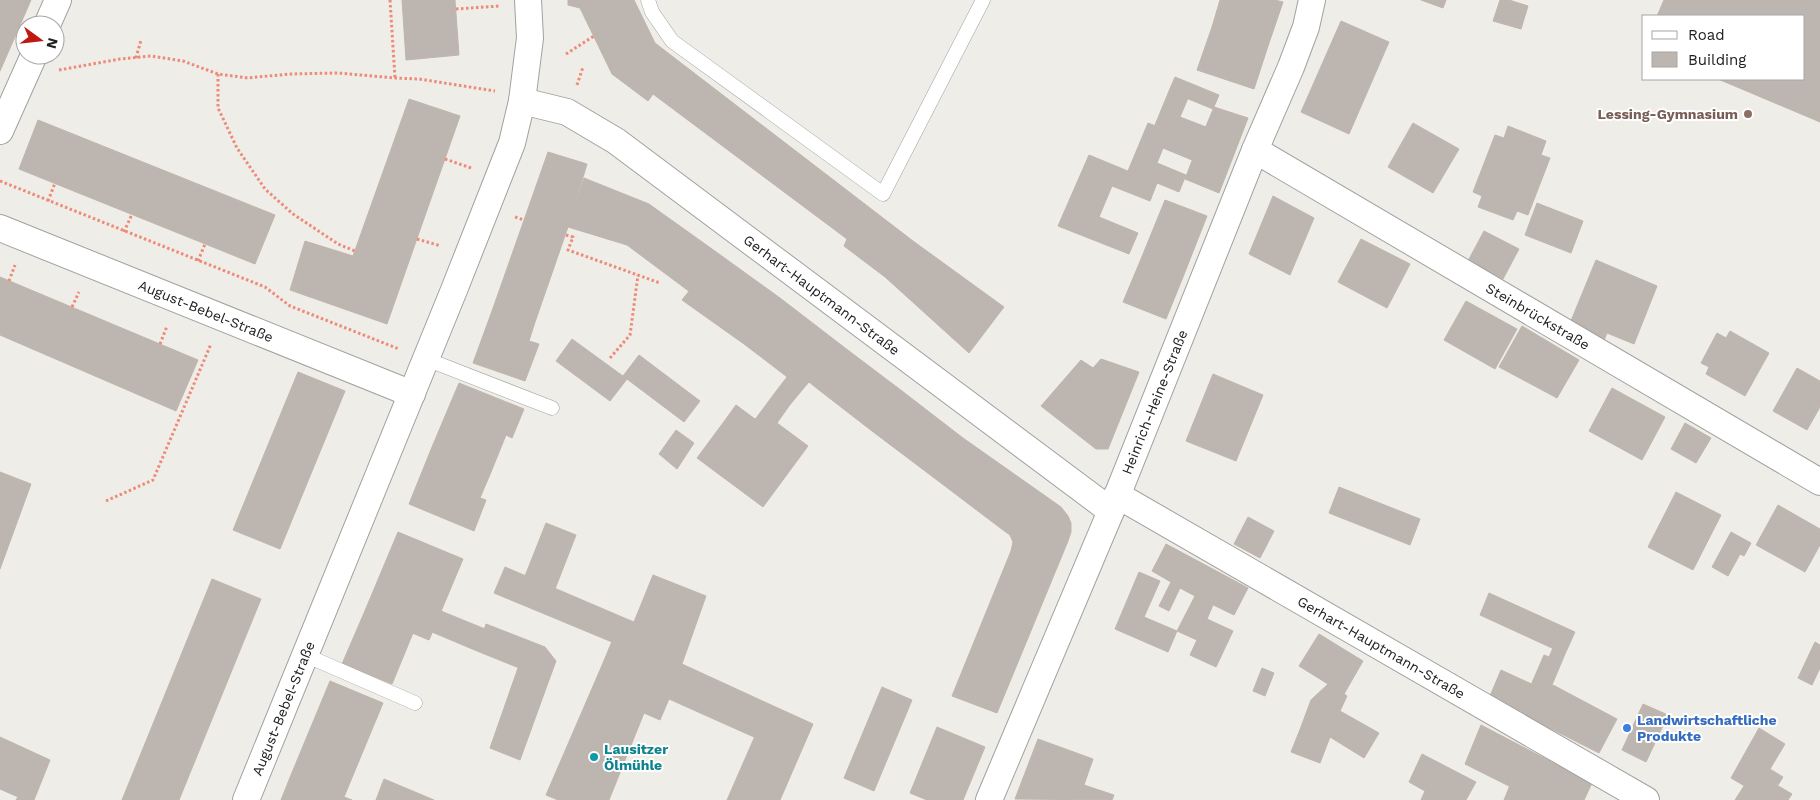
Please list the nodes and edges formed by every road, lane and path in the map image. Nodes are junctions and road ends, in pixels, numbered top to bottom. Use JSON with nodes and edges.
{"nodes":[{"id":1,"x":58,"y":0,"type":"edge"},
{"id":2,"x":390,"y":0,"type":"edge"},
{"id":3,"x":648,"y":0,"type":"edge"},
{"id":4,"x":983,"y":0,"type":"edge"},
{"id":5,"x":1312,"y":0,"type":"edge"},
{"id":6,"x":516,"y":3,"type":"edge"},
{"id":7,"x":456,"y":9,"type":"dead end"},
{"id":8,"x":51,"y":15,"type":"edge"},
{"id":9,"x":594,"y":36,"type":"dead end"},
{"id":10,"x":140,"y":40,"type":"dead end"},
{"id":11,"x":566,"y":54,"type":"dead end"},
{"id":12,"x":136,"y":58,"type":"junction"},
{"id":13,"x":65,"y":63,"type":"edge"},
{"id":14,"x":29,"y":65,"type":"edge"},
{"id":15,"x":218,"y":74,"type":"junction"},
{"id":16,"x":395,"y":78,"type":"junction"},
{"id":17,"x":511,"y":96,"type":"junction"},
{"id":18,"x":0,"y":131,"type":"edge"},
{"id":19,"x":1255,"y":150,"type":"junction"},
{"id":20,"x":445,"y":159,"type":"dead end"},
{"id":21,"x":476,"y":170,"type":"dead end"},
{"id":22,"x":0,"y":181,"type":"edge"},
{"id":23,"x":55,"y":183,"type":"dead end"},
{"id":24,"x":48,"y":201,"type":"junction"},
{"id":25,"x":132,"y":214,"type":"dead end"},
{"id":26,"x":514,"y":217,"type":"dead end"},
{"id":27,"x":524,"y":220,"type":"dead end"},
{"id":28,"x":0,"y":228,"type":"edge"},
{"id":29,"x":124,"y":232,"type":"junction"},
{"id":30,"x":566,"y":235,"type":"dead end"},
{"id":31,"x":417,"y":239,"type":"dead end"},
{"id":32,"x":205,"y":244,"type":"dead end"},
{"id":33,"x":448,"y":248,"type":"dead end"},
{"id":34,"x":355,"y":251,"type":"dead end"},
{"id":35,"x":198,"y":261,"type":"junction"},
{"id":36,"x":638,"y":275,"type":"junction"},
{"id":37,"x":660,"y":283,"type":"dead end"},
{"id":38,"x":222,"y":319,"type":"junction"},
{"id":39,"x":415,"y":355,"type":"junction"},
{"id":40,"x":610,"y":358,"type":"dead end"},
{"id":41,"x":412,"y":394,"type":"junction"},
{"id":42,"x":552,"y":408,"type":"dead end"},
{"id":43,"x":1820,"y":482,"type":"edge"},
{"id":44,"x":106,"y":501,"type":"dead end"},
{"id":45,"x":1114,"y":503,"type":"junction"},
{"id":46,"x":305,"y":655,"type":"junction"},
{"id":47,"x":415,"y":703,"type":"dead end"},
{"id":48,"x":246,"y":800,"type":"edge"},
{"id":49,"x":989,"y":800,"type":"edge"},
{"id":50,"x":1646,"y":800,"type":"edge"}],
"edges":[{"from":1,"to":8,"type":"street"},
{"from":2,"to":16,"type":"path"},
{"from":3,"to":4,"type":"lane"},
{"from":5,"to":19,"type":"street","name":"Heinrich-Heine-Straße"},
{"from":6,"to":7,"type":"path"},
{"from":6,"to":17,"type":"street","name":"August-Bebel-Straße"},
{"from":9,"to":11,"type":"path"},
{"from":10,"to":12,"type":"path"},
{"from":12,"to":13,"type":"path"},
{"from":12,"to":15,"type":"path"},
{"from":14,"to":18,"type":"street"},
{"from":15,"to":16,"type":"path"},
{"from":15,"to":34,"type":"path"},
{"from":16,"to":17,"type":"path"},
{"from":17,"to":39,"type":"street","name":"August-Bebel-Straße"},
{"from":17,"to":45,"type":"street","name":"Gerhart-Hauptmann-Straße"},
{"from":19,"to":43,"type":"street","name":"Steinbrückstraße"},
{"from":19,"to":45,"type":"street","name":"Heinrich-Heine-Straße"},
{"from":20,"to":21,"type":"path"},
{"from":22,"to":24,"type":"path"},
{"from":23,"to":24,"type":"path"},
{"from":24,"to":29,"type":"path"},
{"from":25,"to":29,"type":"path"},
{"from":26,"to":27,"type":"path"},
{"from":28,"to":38,"type":"street","name":"August-Bebel-Straße"},
{"from":29,"to":35,"type":"path"},
{"from":30,"to":36,"type":"path"},
{"from":31,"to":33,"type":"path"},
{"from":32,"to":35,"type":"path"},
{"from":35,"to":39,"type":"path"},
{"from":36,"to":37,"type":"path"},
{"from":36,"to":40,"type":"path"},
{"from":38,"to":41,"type":"street","name":"August-Bebel-Straße"},
{"from":38,"to":44,"type":"path"},
{"from":39,"to":41,"type":"street","name":"August-Bebel-Straße"},
{"from":39,"to":42,"type":"lane"},
{"from":41,"to":46,"type":"street","name":"August-Bebel-Straße"},
{"from":45,"to":49,"type":"street","name":"Heinrich-Heine-Straße"},
{"from":45,"to":50,"type":"street","name":"Gerhart-Hauptmann-Straße"},
{"from":46,"to":47,"type":"lane"},
{"from":46,"to":48,"type":"street","name":"August-Bebel-Straße"}]}
